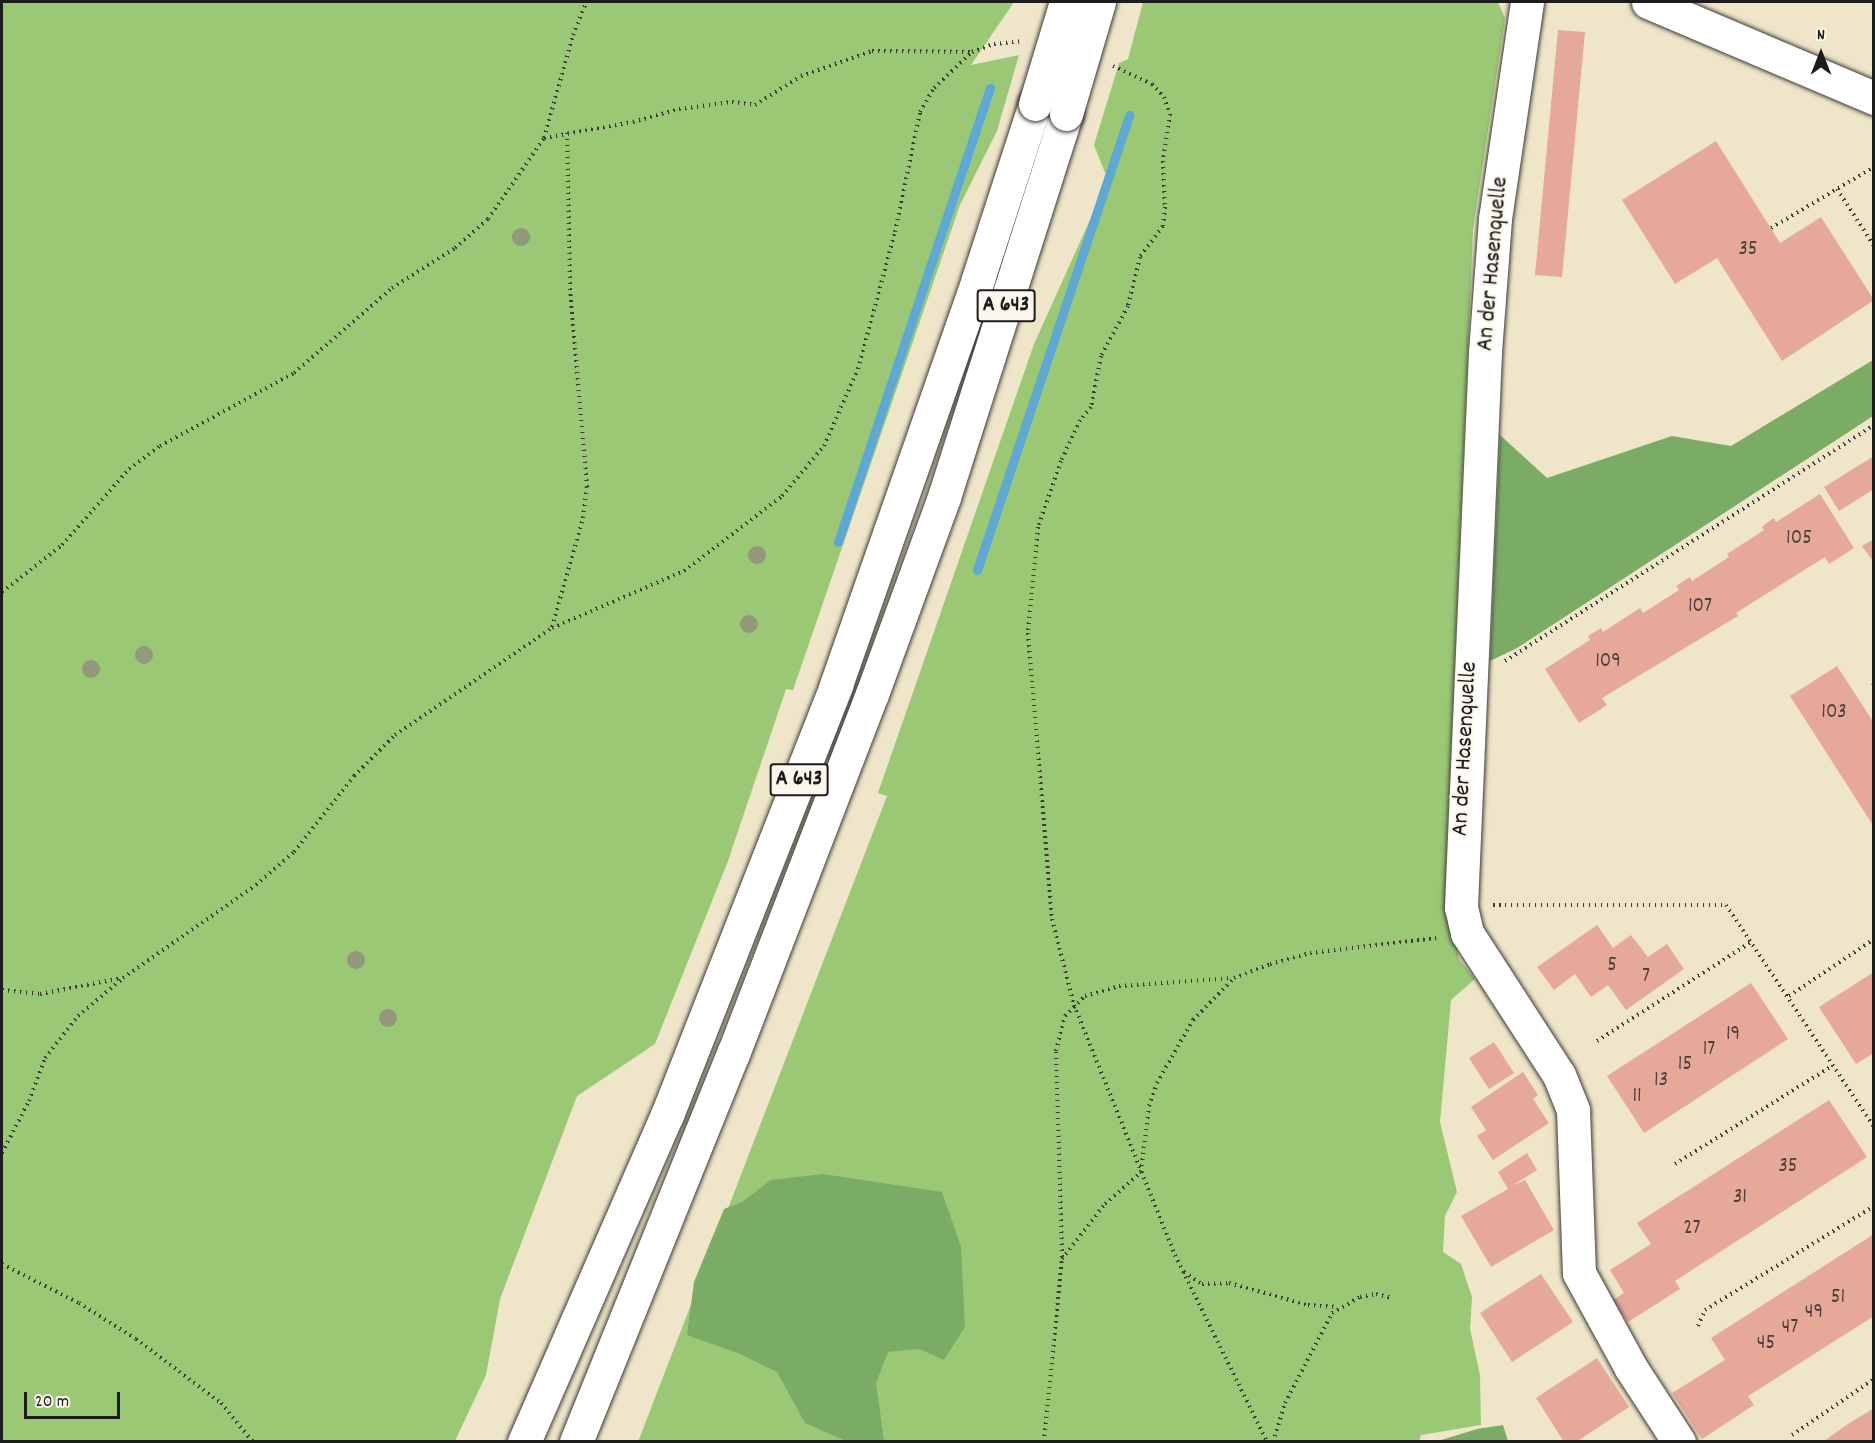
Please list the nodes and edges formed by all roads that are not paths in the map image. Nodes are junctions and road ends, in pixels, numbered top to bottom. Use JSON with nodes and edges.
{"nodes":[{"id":1,"x":1066,"y":2,"type":"edge"},
{"id":2,"x":1099,"y":2,"type":"edge"},
{"id":3,"x":1527,"y":2,"type":"edge"},
{"id":4,"x":1648,"y":2,"type":"edge"},
{"id":5,"x":1874,"y":98,"type":"edge"},
{"id":6,"x":524,"y":1442,"type":"edge"},
{"id":7,"x":576,"y":1442,"type":"edge"},
{"id":8,"x":1680,"y":1442,"type":"edge"}],
"edges":[{"from":1,"to":6,"type":"main road","number":"A 643","bridge":true},
{"from":2,"to":7,"type":"main road","number":"A 643","bridge":true},
{"from":3,"to":8,"type":"main road","name":"An der Hasenquelle"},
{"from":4,"to":5,"type":"main road"}]}
